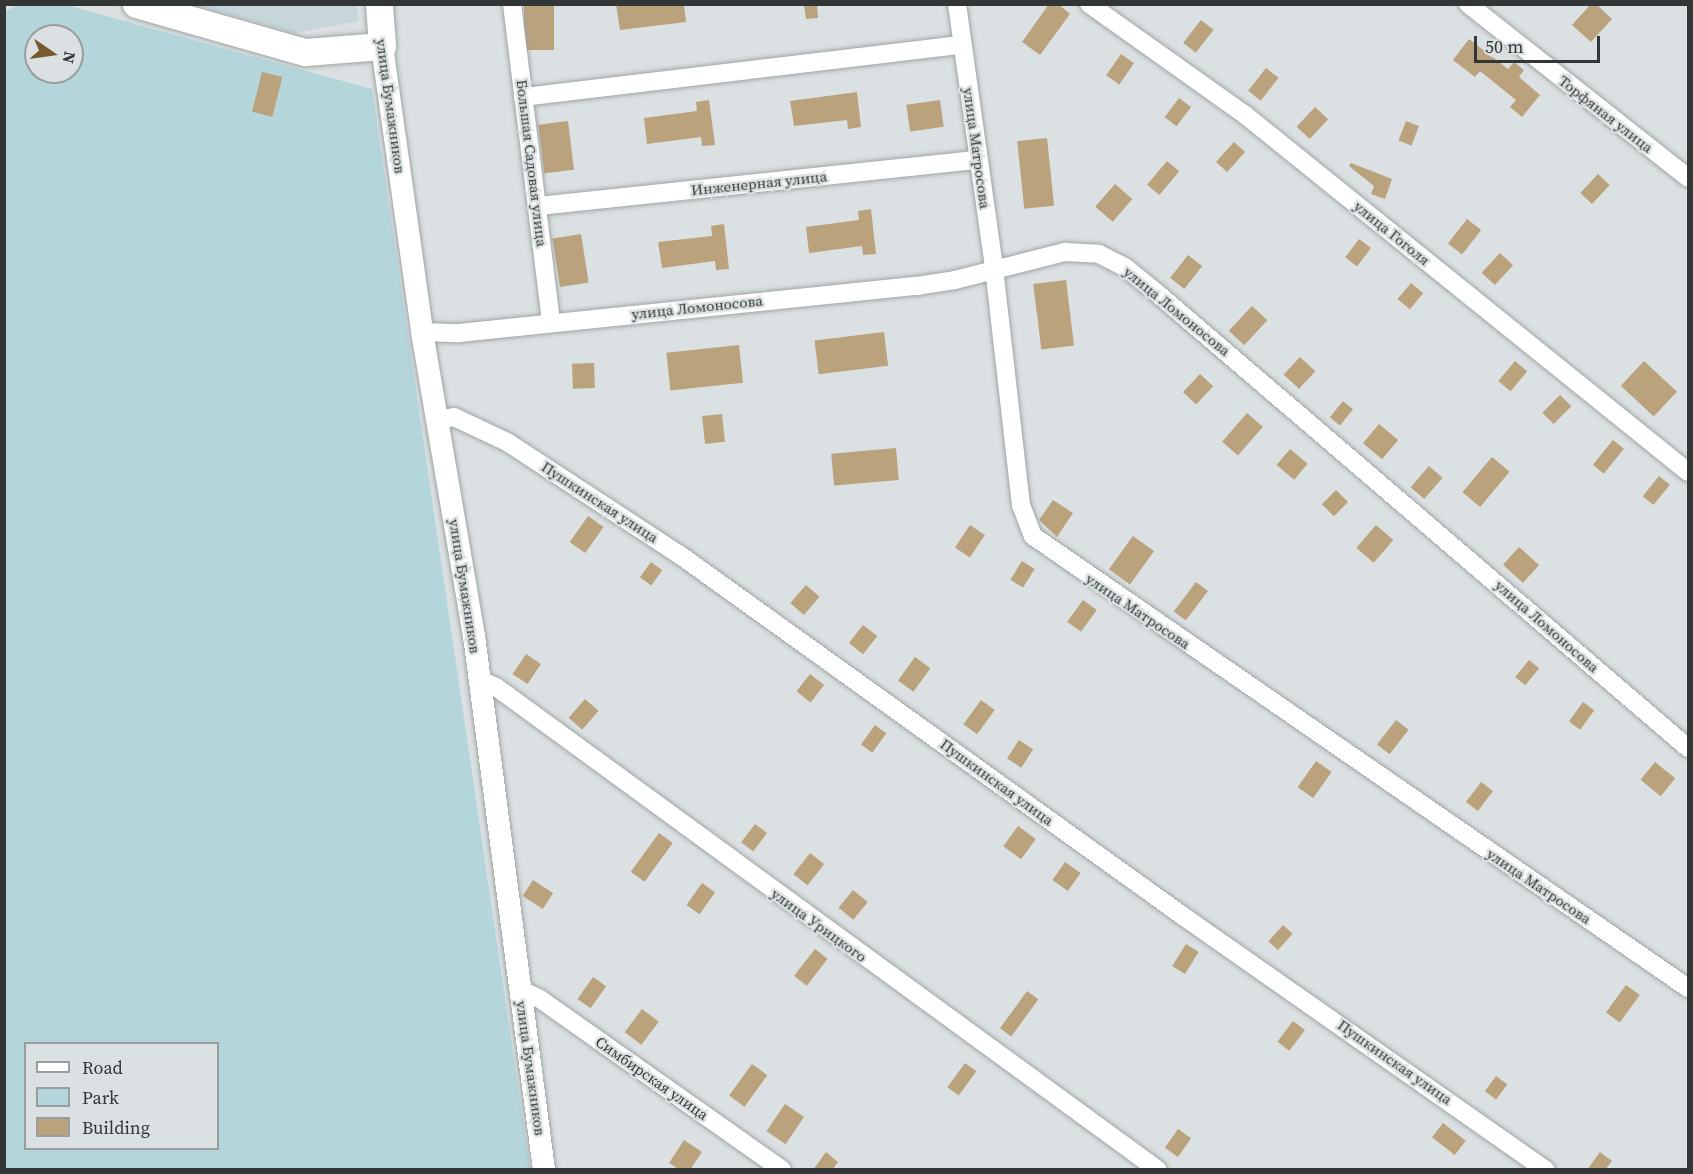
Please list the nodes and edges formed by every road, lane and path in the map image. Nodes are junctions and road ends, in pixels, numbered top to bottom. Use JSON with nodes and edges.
{"nodes":[{"id":1,"x":136,"y":4,"type":"edge"},
{"id":2,"x":379,"y":4,"type":"edge"},
{"id":3,"x":512,"y":4,"type":"edge"},
{"id":4,"x":957,"y":4,"type":"edge"},
{"id":5,"x":1089,"y":4,"type":"edge"},
{"id":6,"x":1468,"y":4,"type":"edge"},
{"id":7,"x":962,"y":45,"type":"junction"},
{"id":8,"x":382,"y":46,"type":"junction"},
{"id":9,"x":523,"y":97,"type":"junction"},
{"id":10,"x":980,"y":160,"type":"junction"},
{"id":11,"x":1689,"y":178,"type":"edge"},
{"id":12,"x":538,"y":206,"type":"junction"},
{"id":13,"x":994,"y":268,"type":"junction"},
{"id":14,"x":550,"y":322,"type":"junction"},
{"id":15,"x":422,"y":332,"type":"junction"},
{"id":16,"x":437,"y":420,"type":"junction"},
{"id":17,"x":1689,"y":472,"type":"edge"},
{"id":18,"x":480,"y":680,"type":"junction"},
{"id":19,"x":1689,"y":748,"type":"edge"},
{"id":20,"x":1689,"y":988,"type":"edge"},
{"id":21,"x":521,"y":990,"type":"junction"},
{"id":22,"x":544,"y":1170,"type":"edge"},
{"id":23,"x":782,"y":1170,"type":"edge"},
{"id":24,"x":1158,"y":1170,"type":"edge"},
{"id":25,"x":1546,"y":1170,"type":"edge"}],
"edges":[{"from":1,"to":8,"type":"main road"},
{"from":2,"to":8,"type":"main road","name":"улица Бумажников"},
{"from":3,"to":9,"type":"street","name":"Большая Садовая улица"},
{"from":4,"to":7,"type":"street","name":"улица Матросова"},
{"from":5,"to":17,"type":"street","name":"улица Гоголя"},
{"from":6,"to":11,"type":"street","name":"Торфяная улица"},
{"from":7,"to":9,"type":"street"},
{"from":7,"to":10,"type":"street","name":"улица Матросова"},
{"from":8,"to":15,"type":"street","name":"улица Бумажников"},
{"from":9,"to":12,"type":"street","name":"Большая Садовая улица"},
{"from":10,"to":12,"type":"street","name":"Инженерная улица"},
{"from":10,"to":13,"type":"street","name":"улица Матросова"},
{"from":12,"to":14,"type":"street","name":"Большая Садовая улица"},
{"from":13,"to":14,"type":"street","name":"улица Ломоносова"},
{"from":13,"to":19,"type":"street","name":"улица Ломоносова"},
{"from":13,"to":20,"type":"street","name":"улица Матросова"},
{"from":14,"to":15,"type":"street","name":"улица Ломоносова"},
{"from":15,"to":16,"type":"street","name":"улица Бумажников"},
{"from":16,"to":18,"type":"street","name":"улица Бумажников"},
{"from":16,"to":25,"type":"street","name":"Пушкинская улица"},
{"from":18,"to":21,"type":"street","name":"улица Бумажников"},
{"from":18,"to":24,"type":"street","name":"улица Урицкого"},
{"from":21,"to":22,"type":"street","name":"улица Бумажников"},
{"from":21,"to":23,"type":"street","name":"Симбирская улица"}]}
